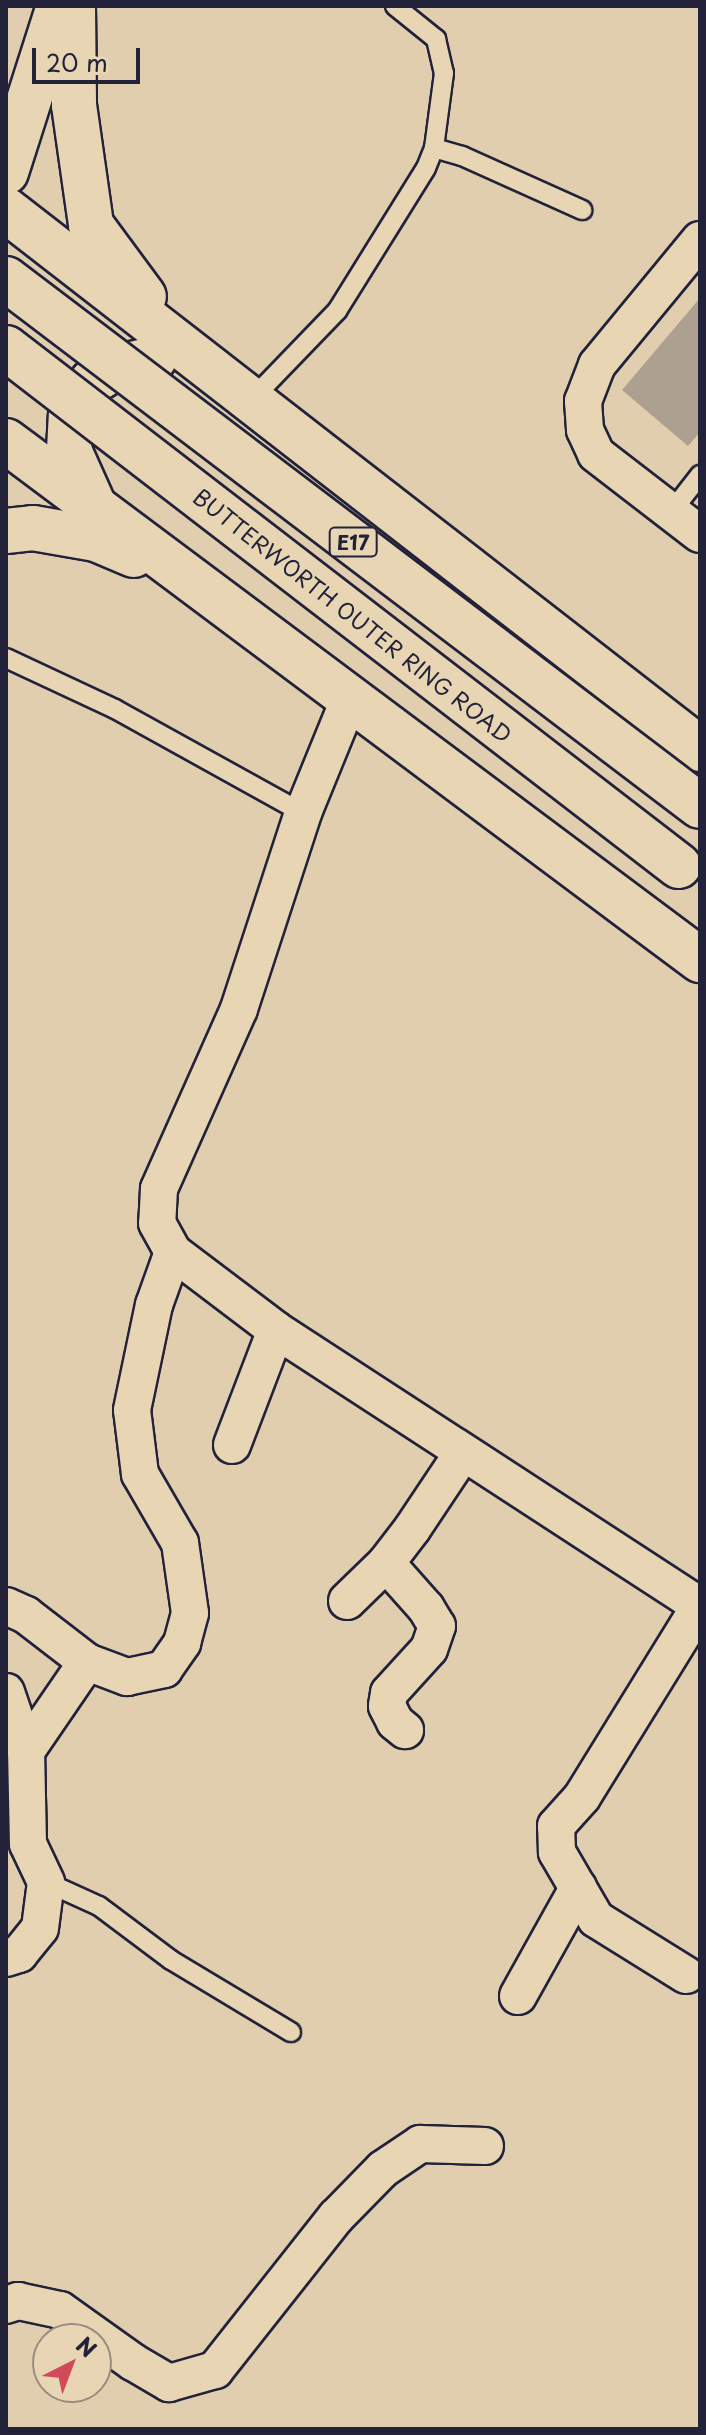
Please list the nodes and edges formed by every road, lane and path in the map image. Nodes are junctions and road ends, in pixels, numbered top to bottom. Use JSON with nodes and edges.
{"nodes":[{"id":1,"x":59,"y":6,"type":"edge"},
{"id":2,"x":73,"y":6,"type":"edge"},
{"id":3,"x":395,"y":6,"type":"edge"},
{"id":4,"x":434,"y":148,"type":"junction"},
{"id":5,"x":6,"y":172,"type":"edge"},
{"id":6,"x":6,"y":210,"type":"edge"},
{"id":7,"x":582,"y":210,"type":"dead end"},
{"id":8,"x":700,"y":240,"type":"edge"},
{"id":9,"x":6,"y":279,"type":"edge"},
{"id":10,"x":6,"y":348,"type":"edge"},
{"id":11,"x":205,"y":364,"type":"junction"},
{"id":12,"x":251,"y":400,"type":"junction"},
{"id":13,"x":6,"y":441,"type":"edge"},
{"id":14,"x":700,"y":475,"type":"edge"},
{"id":15,"x":672,"y":511,"type":"junction"},
{"id":16,"x":97,"y":512,"type":"junction"},
{"id":17,"x":6,"y":531,"type":"edge"},
{"id":18,"x":700,"y":534,"type":"edge"},
{"id":19,"x":184,"y":576,"type":"junction"},
{"id":20,"x":6,"y":658,"type":"edge"},
{"id":21,"x":349,"y":700,"type":"junction"},
{"id":22,"x":700,"y":749,"type":"edge"},
{"id":23,"x":700,"y":806,"type":"edge"},
{"id":24,"x":303,"y":813,"type":"junction"},
{"id":25,"x":690,"y":874,"type":"edge"},
{"id":26,"x":700,"y":960,"type":"edge"},
{"id":27,"x":173,"y":1252,"type":"junction"},
{"id":28,"x":276,"y":1330,"type":"junction"},
{"id":29,"x":232,"y":1445,"type":"dead end"},
{"id":30,"x":462,"y":1454,"type":"junction"},
{"id":31,"x":386,"y":1563,"type":"junction"},
{"id":32,"x":347,"y":1601,"type":"dead end"},
{"id":33,"x":6,"y":1606,"type":"edge"},
{"id":34,"x":700,"y":1606,"type":"edge"},
{"id":35,"x":87,"y":1662,"type":"junction"},
{"id":36,"x":6,"y":1692,"type":"edge"},
{"id":37,"x":405,"y":1730,"type":"dead end"},
{"id":38,"x":26,"y":1751,"type":"junction"},
{"id":39,"x":46,"y":1882,"type":"junction"},
{"id":40,"x":578,"y":1888,"type":"junction"},
{"id":41,"x":6,"y":1958,"type":"edge"},
{"id":42,"x":686,"y":1975,"type":"dead end"},
{"id":43,"x":518,"y":1996,"type":"dead end"},
{"id":44,"x":291,"y":2032,"type":"dead end"},
{"id":45,"x":485,"y":2146,"type":"dead end"},
{"id":46,"x":6,"y":2305,"type":"edge"}],
"edges":[{"from":1,"to":5,"type":"main road"},
{"from":2,"to":11,"type":"main road"},
{"from":3,"to":4,"type":"lane"},
{"from":4,"to":7,"type":"lane"},
{"from":4,"to":12,"type":"lane"},
{"from":6,"to":11,"type":"main road"},
{"from":8,"to":15,"type":"street"},
{"from":9,"to":23,"type":"main road","number":"E17","bridge":true},
{"from":10,"to":25,"type":"main road","name":"BUTTERWORTH OUTER RING ROAD","number":"E17","bridge":true},
{"from":11,"to":12,"type":"main road"},
{"from":11,"to":16,"type":"main road"},
{"from":12,"to":22,"type":"main road"},
{"from":13,"to":16,"type":"main road"},
{"from":14,"to":15,"type":"lane"},
{"from":15,"to":18,"type":"street"},
{"from":16,"to":19,"type":"main road"},
{"from":17,"to":19,"type":"main road"},
{"from":19,"to":21,"type":"main road"},
{"from":20,"to":24,"type":"lane"},
{"from":21,"to":24,"type":"street"},
{"from":21,"to":26,"type":"main road"},
{"from":24,"to":27,"type":"street"},
{"from":27,"to":28,"type":"street"},
{"from":27,"to":35,"type":"street"},
{"from":28,"to":29,"type":"street"},
{"from":28,"to":30,"type":"street"},
{"from":30,"to":31,"type":"street"},
{"from":30,"to":34,"type":"street"},
{"from":31,"to":32,"type":"street"},
{"from":31,"to":37,"type":"street"},
{"from":33,"to":35,"type":"street"},
{"from":34,"to":40,"type":"street"},
{"from":35,"to":38,"type":"street"},
{"from":36,"to":38,"type":"street"},
{"from":38,"to":39,"type":"street"},
{"from":39,"to":41,"type":"street"},
{"from":39,"to":44,"type":"lane"},
{"from":40,"to":42,"type":"street"},
{"from":40,"to":43,"type":"street"},
{"from":45,"to":46,"type":"street"}]}
